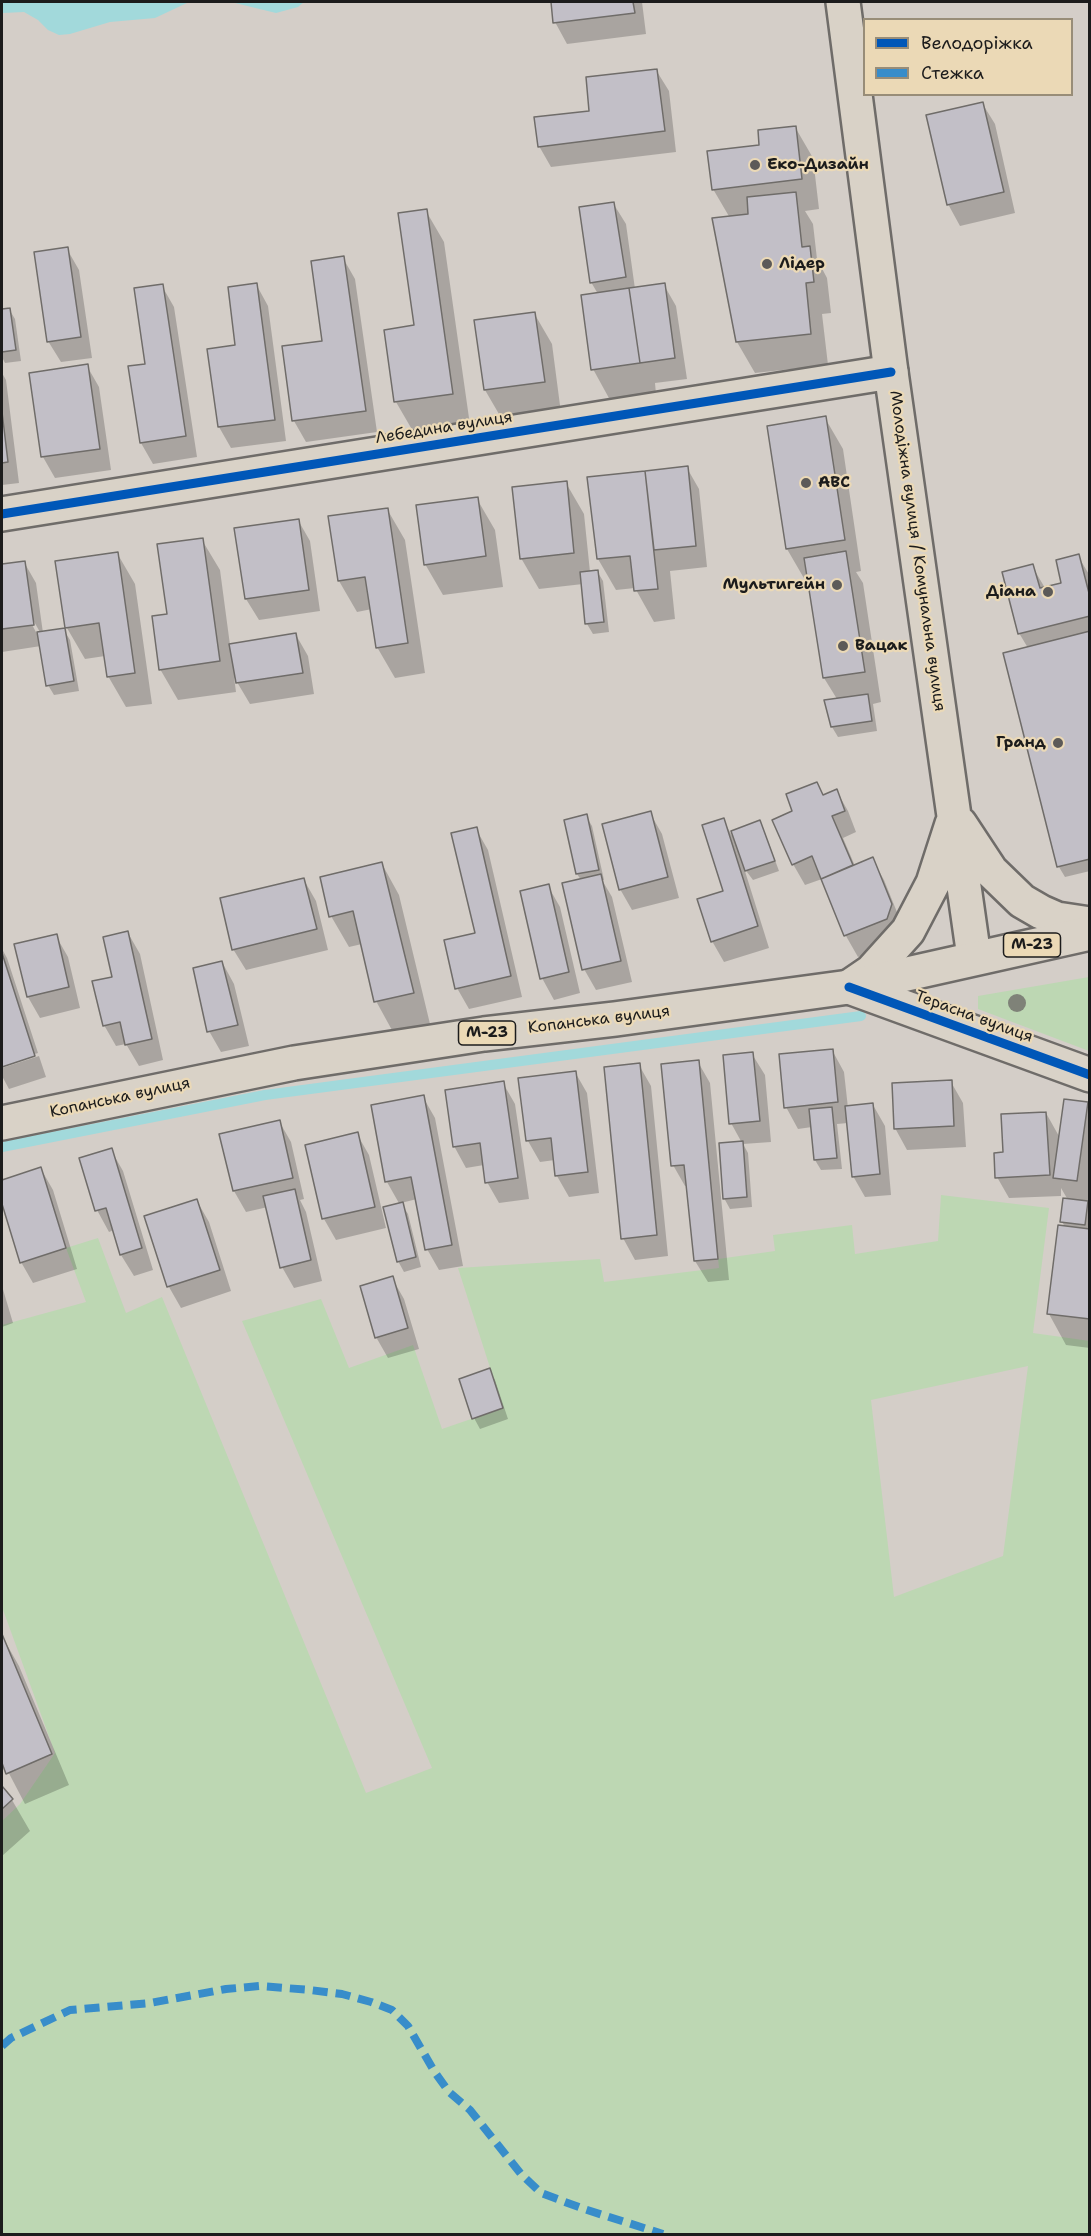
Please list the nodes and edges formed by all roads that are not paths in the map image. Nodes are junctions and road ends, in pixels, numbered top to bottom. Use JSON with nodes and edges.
{"nodes":[{"id":1,"x":843,"y":2,"type":"edge"},
{"id":2,"x":891,"y":372,"type":"junction"},
{"id":3,"x":2,"y":514,"type":"edge"},
{"id":4,"x":954,"y":814,"type":"junction"},
{"id":5,"x":1089,"y":924,"type":"edge"},
{"id":6,"x":1089,"y":933,"type":"edge"},
{"id":7,"x":974,"y":957,"type":"junction"},
{"id":8,"x":849,"y":987,"type":"junction"},
{"id":9,"x":1089,"y":1075,"type":"edge"},
{"id":10,"x":2,"y":1123,"type":"edge"}],
"edges":[{"from":1,"to":2,"type":"main road","name":"Молодіжна вулиця / Комунальна вулиця"},
{"from":2,"to":3,"type":"main road","name":"Лебедина вулиця"},
{"from":2,"to":4,"type":"main road","name":"Молодіжна вулиця / Комунальна вулиця"},
{"from":4,"to":5,"type":"main road"},
{"from":4,"to":7,"type":"main road","name":"Молодіжна вулиця / Комунальна вулиця"},
{"from":4,"to":8,"type":"main road"},
{"from":6,"to":7,"type":"main road","name":"Копанська вулиця","number":"М-23"},
{"from":7,"to":8,"type":"main road","name":"Копанська вулиця","number":"М-23"},
{"from":8,"to":9,"type":"main road","name":"Терасна вулиця"},
{"from":8,"to":10,"type":"main road","name":"Копанська вулиця","number":"М-23"}]}
